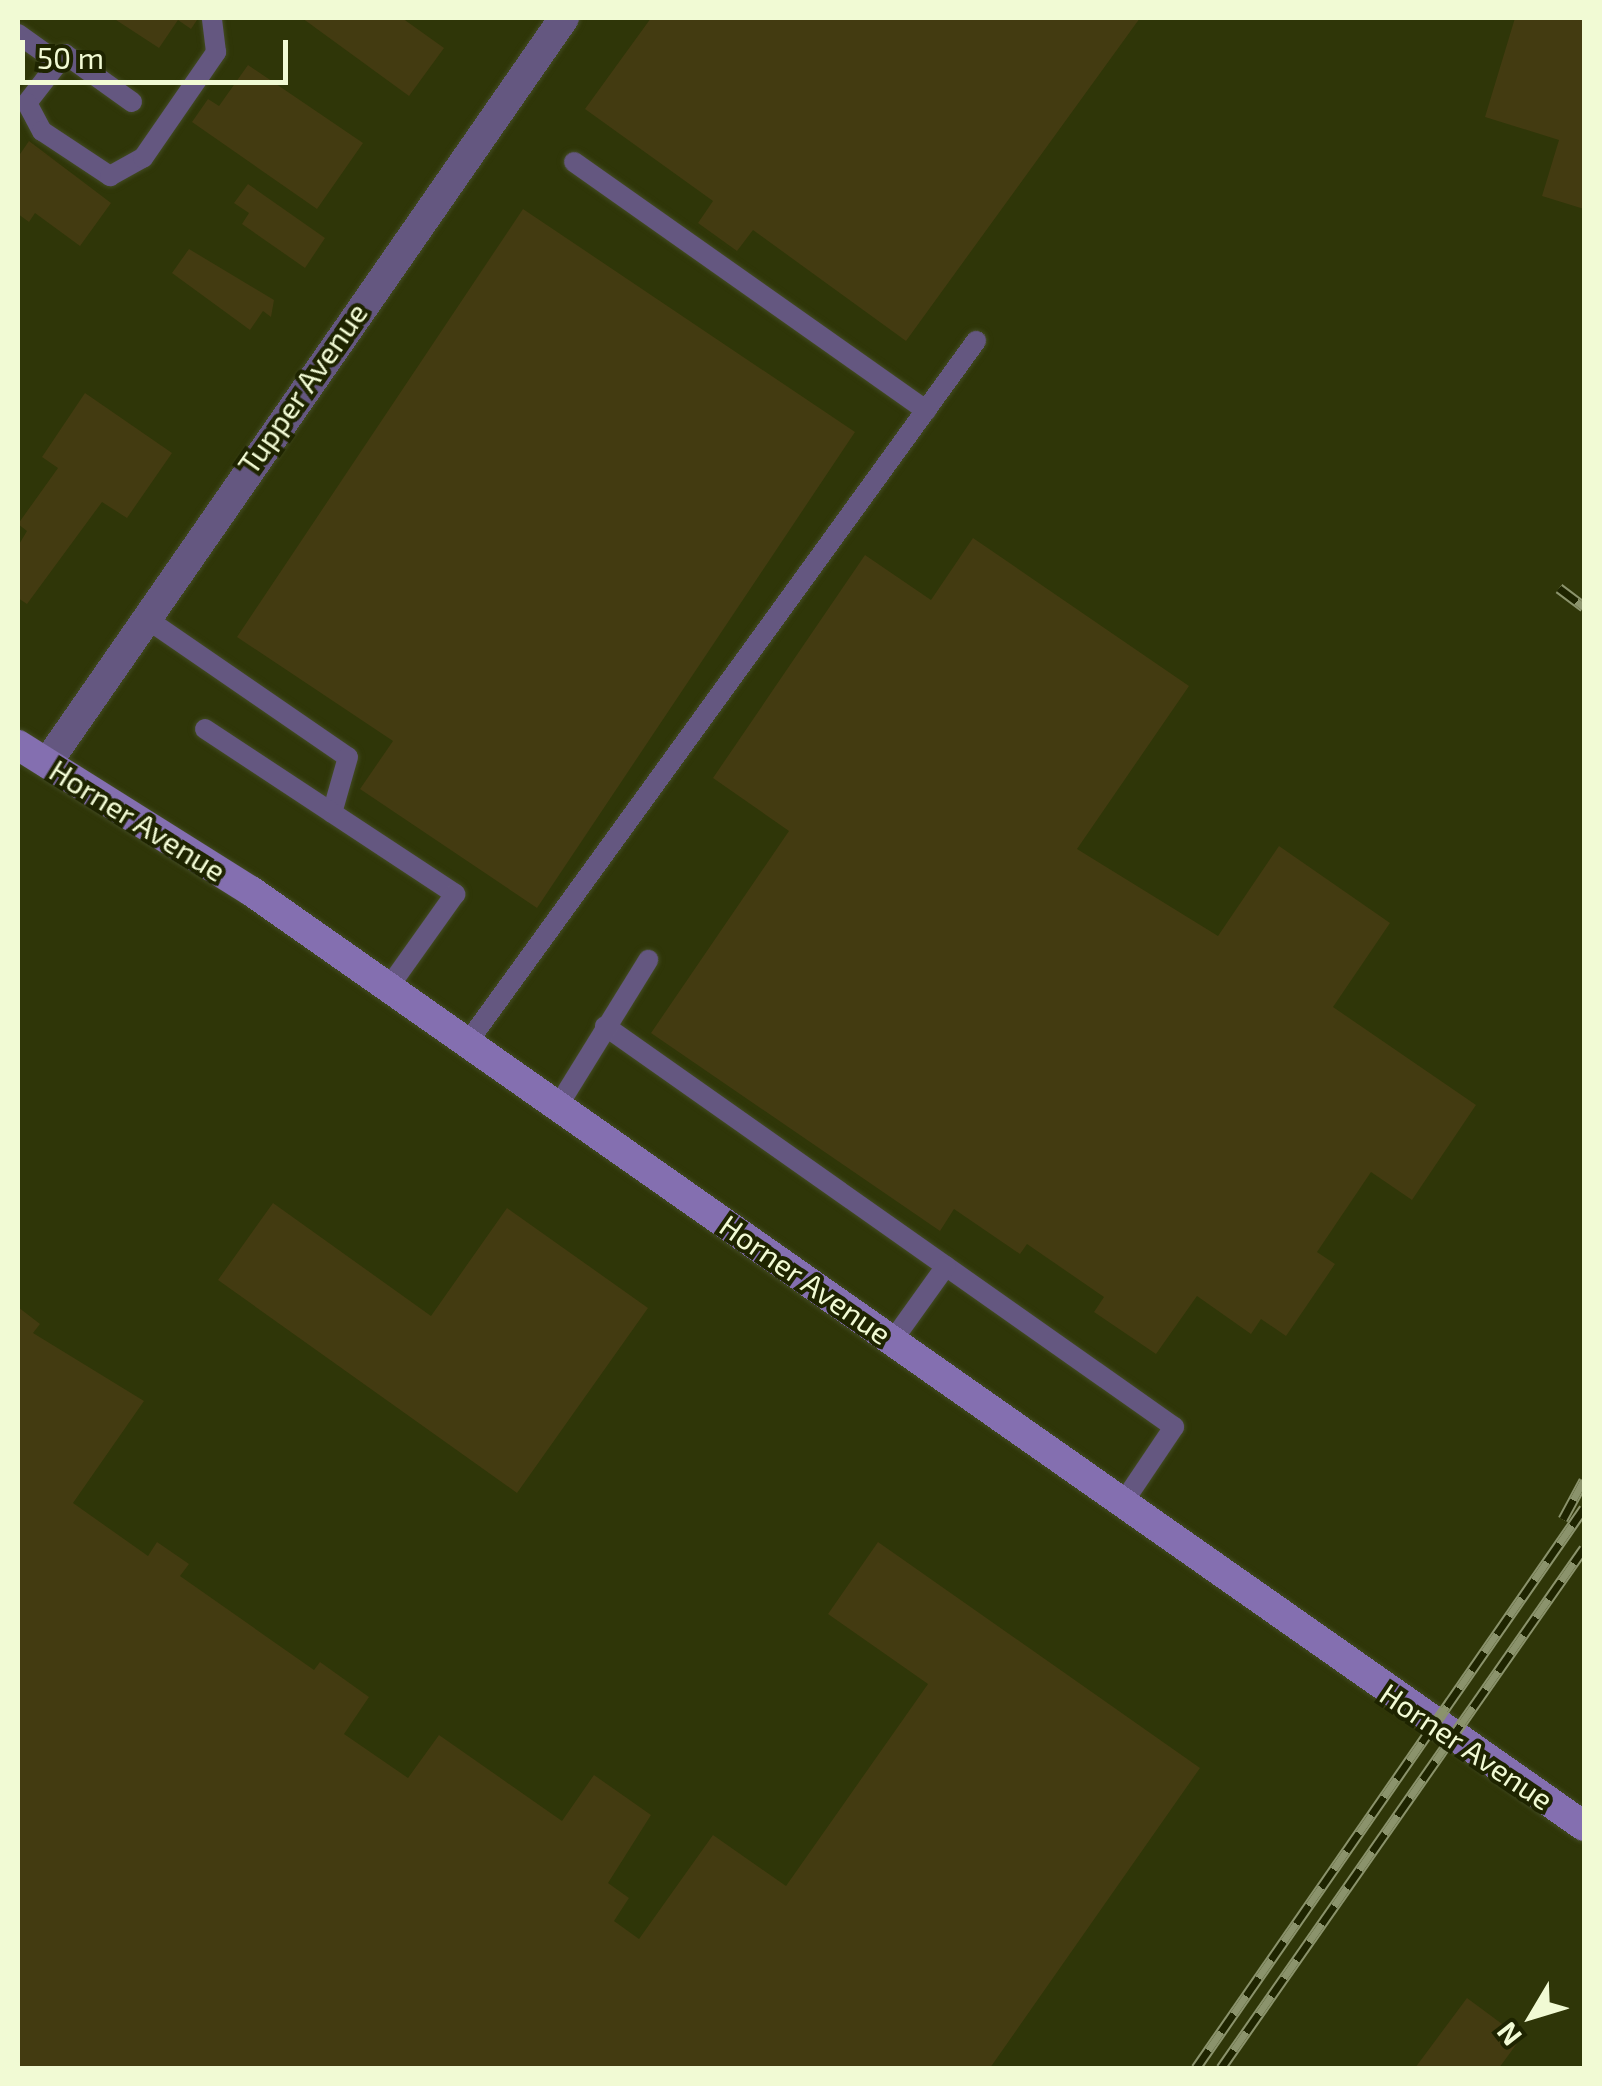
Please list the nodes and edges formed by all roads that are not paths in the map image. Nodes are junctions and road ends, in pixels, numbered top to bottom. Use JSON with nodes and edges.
{"nodes":[{"id":1,"x":212,"y":18,"type":"edge"},
{"id":2,"x":564,"y":18,"type":"edge"},
{"id":3,"x":18,"y":34,"type":"edge"},
{"id":4,"x":53,"y":59,"type":"junction"},
{"id":5,"x":132,"y":102,"type":"dead end"},
{"id":6,"x":574,"y":162,"type":"dead end"},
{"id":7,"x":976,"y":341,"type":"dead end"},
{"id":8,"x":926,"y":410,"type":"junction"},
{"id":9,"x":144,"y":616,"type":"junction"},
{"id":10,"x":205,"y":729,"type":"dead end"},
{"id":11,"x":18,"y":745,"type":"edge"},
{"id":12,"x":47,"y":763,"type":"junction"},
{"id":13,"x":332,"y":813,"type":"junction"},
{"id":14,"x":648,"y":960,"type":"dead end"},
{"id":15,"x":389,"y":987,"type":"junction"},
{"id":16,"x":605,"y":1026,"type":"junction"},
{"id":17,"x":468,"y":1042,"type":"junction"},
{"id":18,"x":558,"y":1106,"type":"junction"},
{"id":19,"x":946,"y":1266,"type":"junction"},
{"id":20,"x":893,"y":1340,"type":"junction"},
{"id":21,"x":1124,"y":1501,"type":"junction"},
{"id":22,"x":1584,"y":1826,"type":"edge"}],
"edges":[{"from":1,"to":4,"type":"lane"},
{"from":2,"to":9,"type":"street","name":"Tupper Avenue"},
{"from":3,"to":4,"type":"lane"},
{"from":4,"to":5,"type":"lane"},
{"from":6,"to":8,"type":"lane"},
{"from":7,"to":8,"type":"lane"},
{"from":8,"to":17,"type":"lane"},
{"from":9,"to":12,"type":"street","name":"Tupper Avenue"},
{"from":9,"to":13,"type":"lane"},
{"from":10,"to":13,"type":"lane"},
{"from":11,"to":12,"type":"main road","name":"Horner Avenue"},
{"from":12,"to":15,"type":"main road","name":"Horner Avenue"},
{"from":13,"to":15,"type":"lane"},
{"from":14,"to":16,"type":"lane"},
{"from":15,"to":17,"type":"main road","name":"Horner Avenue"},
{"from":16,"to":18,"type":"lane"},
{"from":16,"to":19,"type":"lane"},
{"from":17,"to":18,"type":"main road","name":"Horner Avenue"},
{"from":18,"to":20,"type":"main road","name":"Horner Avenue"},
{"from":19,"to":20,"type":"lane"},
{"from":19,"to":21,"type":"lane"},
{"from":20,"to":21,"type":"main road","name":"Horner Avenue"},
{"from":21,"to":22,"type":"main road","name":"Horner Avenue"}]}
